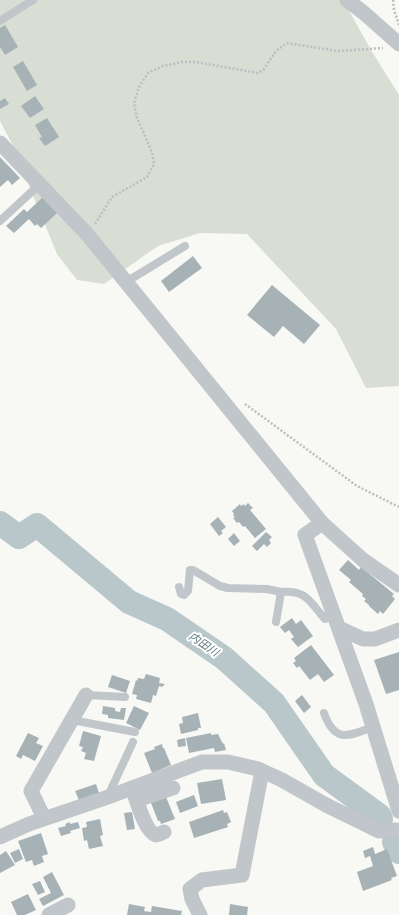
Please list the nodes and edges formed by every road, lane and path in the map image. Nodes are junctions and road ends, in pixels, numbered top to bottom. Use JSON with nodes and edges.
{"nodes":[{"id":1,"x":33,"y":0,"type":"edge"},
{"id":2,"x":347,"y":0,"type":"edge"},
{"id":3,"x":392,"y":0,"type":"edge"},
{"id":4,"x":0,"y":21,"type":"edge"},
{"id":5,"x":399,"y":25,"type":"edge"},
{"id":6,"x":399,"y":44,"type":"edge"},
{"id":7,"x":384,"y":48,"type":"dead end"},
{"id":8,"x":0,"y":143,"type":"edge"},
{"id":9,"x":40,"y":184,"type":"junction"},
{"id":10,"x":0,"y":221,"type":"edge"},
{"id":11,"x":87,"y":234,"type":"junction"},
{"id":12,"x":185,"y":246,"type":"dead end"},
{"id":13,"x":126,"y":282,"type":"junction"},
{"id":14,"x":244,"y":404,"type":"dead end"},
{"id":15,"x":399,"y":507,"type":"edge"},
{"id":16,"x":322,"y":523,"type":"junction"},
{"id":17,"x":399,"y":585,"type":"edge"},
{"id":18,"x":179,"y":587,"type":"dead end"},
{"id":19,"x":282,"y":592,"type":"junction"},
{"id":20,"x":276,"y":622,"type":"dead end"},
{"id":21,"x":337,"y":622,"type":"junction"},
{"id":22,"x":399,"y":630,"type":"edge"},
{"id":23,"x":86,"y":695,"type":"joint"},
{"id":24,"x":125,"y":697,"type":"dead end"},
{"id":25,"x":324,"y":713,"type":"dead end"},
{"id":26,"x":72,"y":720,"type":"junction"},
{"id":27,"x":373,"y":728,"type":"junction"},
{"id":28,"x":135,"y":732,"type":"dead end"},
{"id":29,"x":133,"y":742,"type":"dead end"},
{"id":30,"x":262,"y":771,"type":"junction"},
{"id":31,"x":173,"y":788,"type":"dead end"},
{"id":32,"x":134,"y":794,"type":"junction"},
{"id":33,"x":108,"y":797,"type":"junction"},
{"id":34,"x":399,"y":811,"type":"edge"},
{"id":35,"x":44,"y":818,"type":"junction"},
{"id":36,"x":398,"y":830,"type":"edge"},
{"id":37,"x":164,"y":832,"type":"dead end"},
{"id":38,"x":0,"y":837,"type":"edge"},
{"id":39,"x":68,"y":905,"type":"dead end"},
{"id":40,"x":49,"y":915,"type":"edge"},
{"id":41,"x":200,"y":915,"type":"edge"}],
"edges":[{"from":1,"to":4,"type":"lane"},
{"from":2,"to":6,"type":"street"},
{"from":3,"to":5,"type":"path"},
{"from":7,"to":11,"type":"path"},
{"from":8,"to":9,"type":"street"},
{"from":9,"to":10,"type":"lane"},
{"from":9,"to":11,"type":"street"},
{"from":11,"to":13,"type":"street"},
{"from":12,"to":13,"type":"lane"},
{"from":13,"to":16,"type":"street"},
{"from":14,"to":15,"type":"path"},
{"from":16,"to":17,"type":"street"},
{"from":16,"to":21,"type":"street"},
{"from":18,"to":19,"type":"lane"},
{"from":19,"to":20,"type":"lane"},
{"from":19,"to":21,"type":"lane"},
{"from":21,"to":22,"type":"street"},
{"from":21,"to":27,"type":"street"},
{"from":23,"to":24,"type":"lane"},
{"from":23,"to":26,"type":"street"},
{"from":25,"to":27,"type":"lane"},
{"from":26,"to":28,"type":"lane"},
{"from":26,"to":35,"type":"street"},
{"from":27,"to":34,"type":"street"},
{"from":29,"to":33,"type":"lane"},
{"from":30,"to":32,"type":"street"},
{"from":30,"to":36,"type":"street"},
{"from":30,"to":41,"type":"street"},
{"from":31,"to":32,"type":"street"},
{"from":32,"to":33,"type":"street"},
{"from":32,"to":37,"type":"street"},
{"from":33,"to":35,"type":"street"},
{"from":35,"to":38,"type":"street"},
{"from":39,"to":40,"type":"street"}]}
